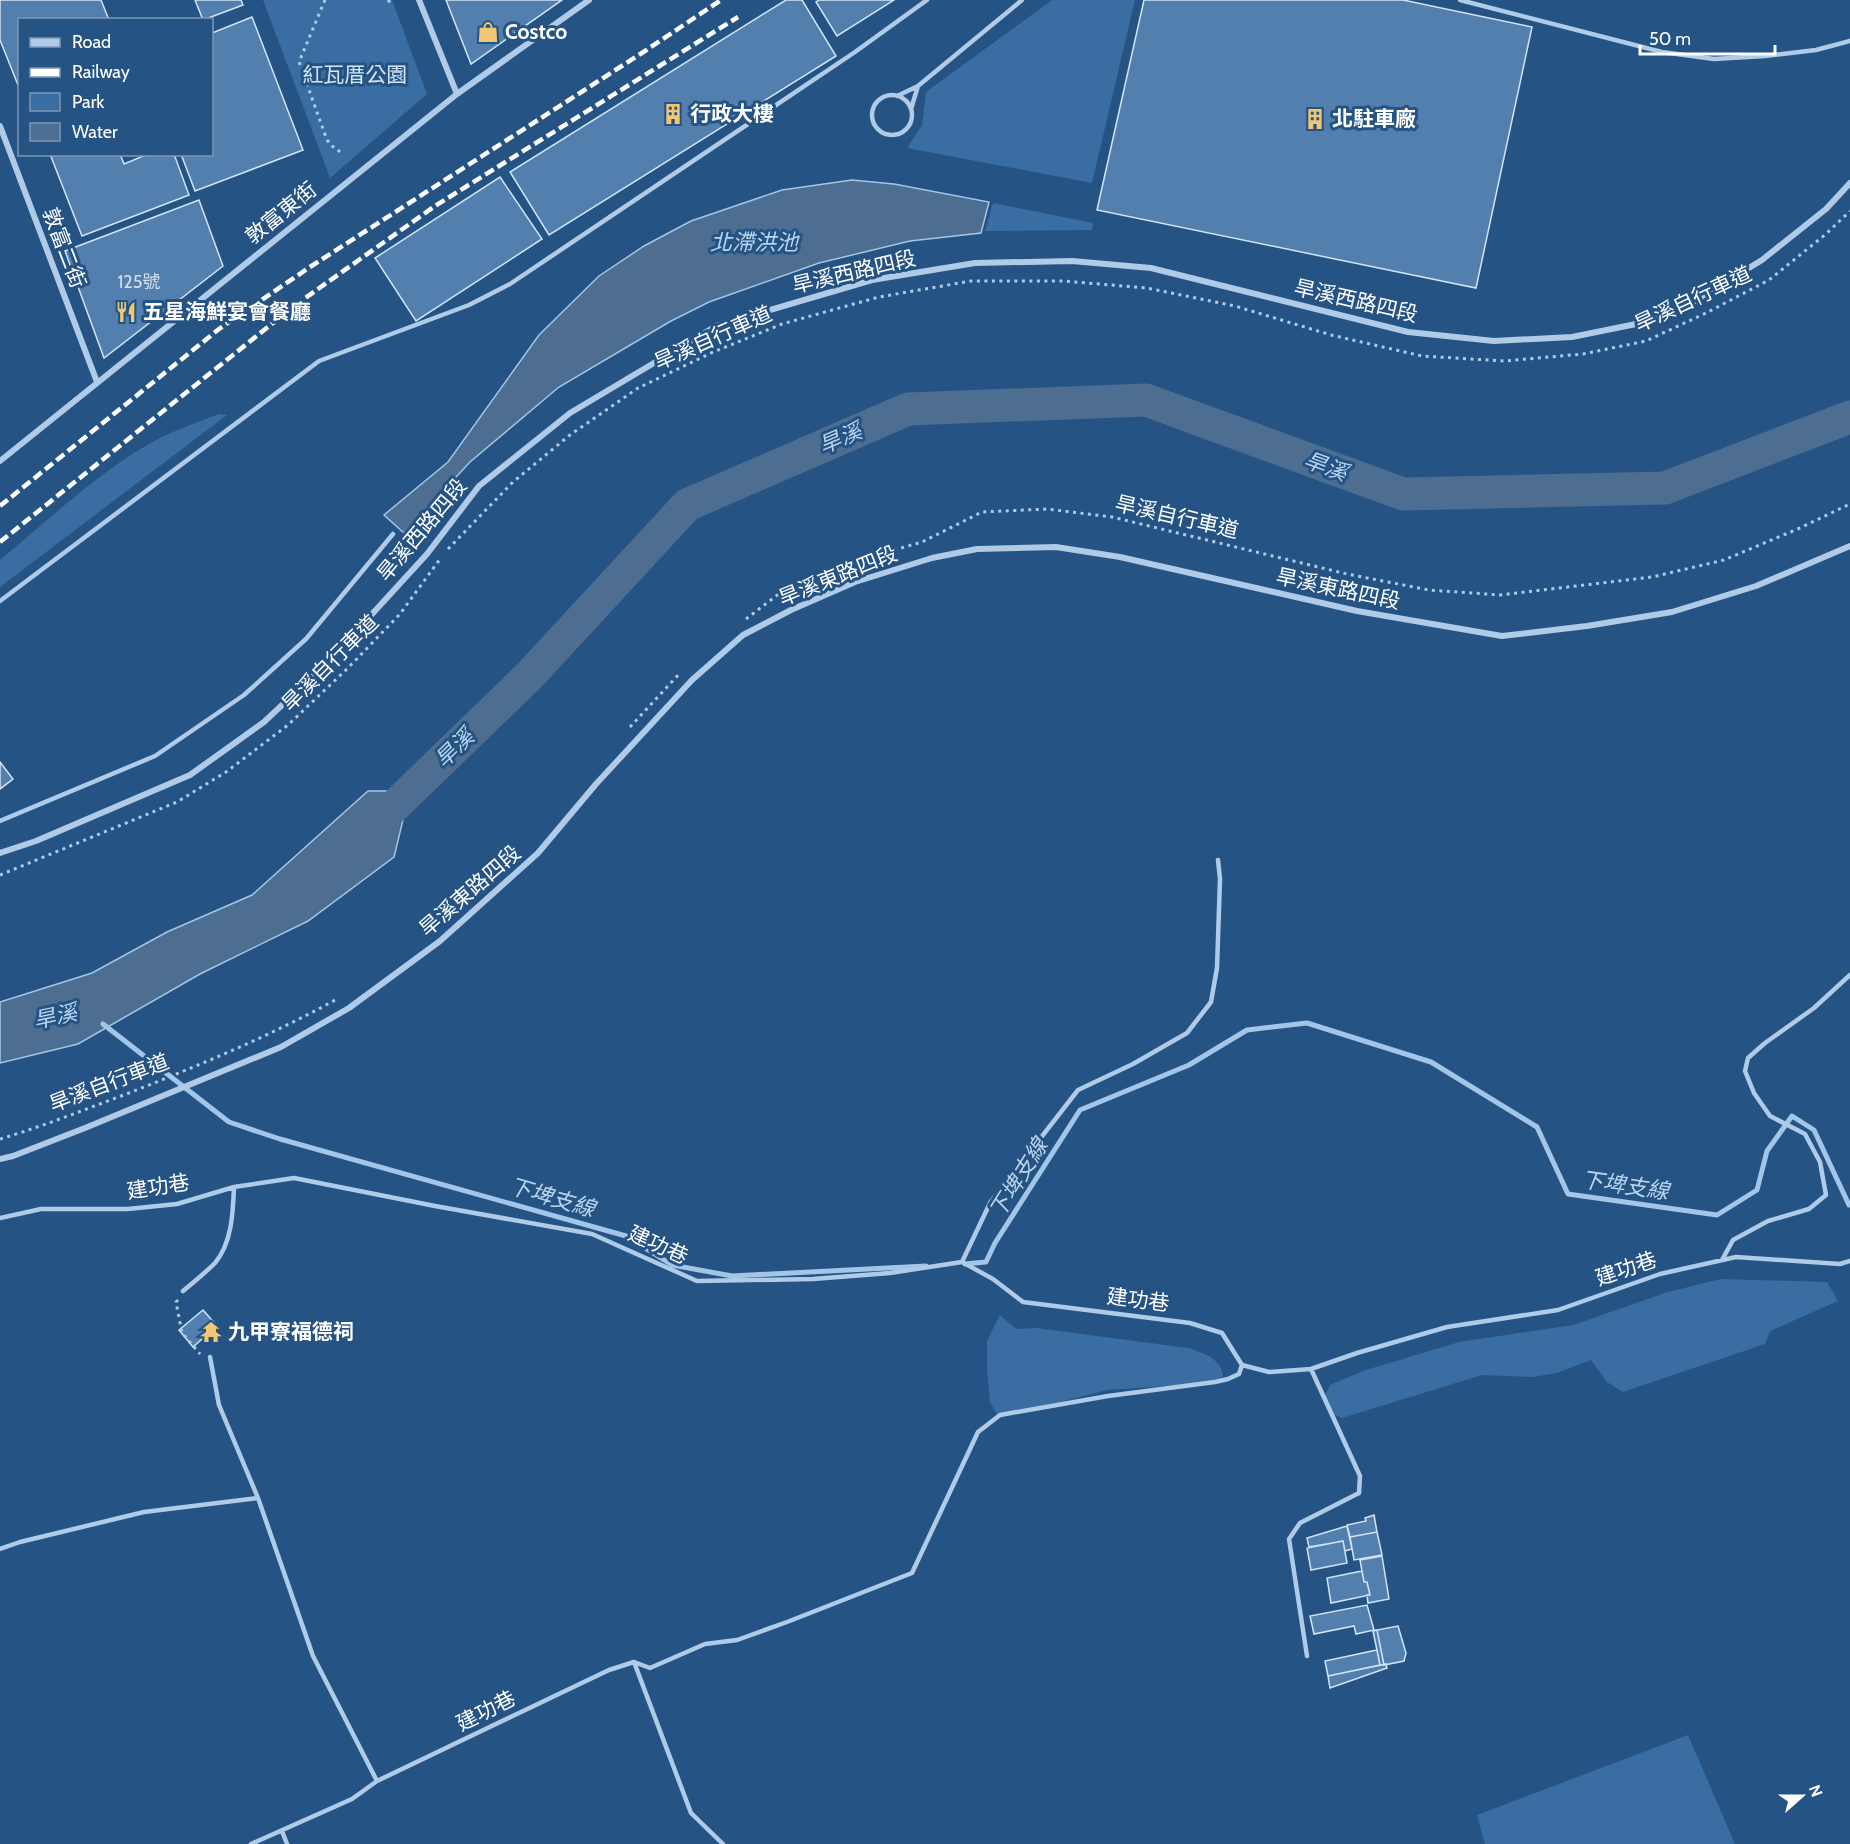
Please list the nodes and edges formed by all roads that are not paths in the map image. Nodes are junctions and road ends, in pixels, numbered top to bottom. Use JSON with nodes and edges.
{"nodes":[{"id":1,"x":419,"y":0,"type":"edge"},
{"id":2,"x":589,"y":0,"type":"edge"},
{"id":3,"x":927,"y":0,"type":"edge"},
{"id":4,"x":1022,"y":0,"type":"edge"},
{"id":5,"x":1460,"y":0,"type":"edge"},
{"id":6,"x":1850,"y":41,"type":"edge"},
{"id":7,"x":918,"y":86,"type":"junction"},
{"id":8,"x":457,"y":94,"type":"junction"},
{"id":9,"x":897,"y":96,"type":"junction"},
{"id":10,"x":911,"y":109,"type":"junction"},
{"id":11,"x":0,"y":126,"type":"edge"},
{"id":12,"x":1850,"y":183,"type":"edge"},
{"id":13,"x":97,"y":382,"type":"junction"},
{"id":14,"x":0,"y":461,"type":"edge"},
{"id":15,"x":393,"y":534,"type":"dead end"},
{"id":16,"x":1850,"y":546,"type":"edge"},
{"id":17,"x":0,"y":601,"type":"edge"},
{"id":18,"x":0,"y":821,"type":"edge"},
{"id":19,"x":0,"y":853,"type":"edge"},
{"id":20,"x":1218,"y":860,"type":"dead end"},
{"id":21,"x":1850,"y":975,"type":"edge"},
{"id":22,"x":0,"y":1159,"type":"edge"},
{"id":23,"x":234,"y":1187,"type":"junction"},
{"id":24,"x":0,"y":1218,"type":"edge"},
{"id":25,"x":1722,"y":1260,"type":"junction"},
{"id":26,"x":1850,"y":1261,"type":"edge"},
{"id":27,"x":962,"y":1262,"type":"junction"},
{"id":28,"x":183,"y":1291,"type":"road end"},
{"id":29,"x":210,"y":1357,"type":"road end"},
{"id":30,"x":1242,"y":1365,"type":"junction"},
{"id":31,"x":1311,"y":1370,"type":"junction"},
{"id":32,"x":258,"y":1498,"type":"junction"},
{"id":33,"x":0,"y":1550,"type":"edge"},
{"id":34,"x":1307,"y":1656,"type":"dead end"},
{"id":35,"x":634,"y":1662,"type":"junction"},
{"id":36,"x":377,"y":1781,"type":"junction"},
{"id":37,"x":282,"y":1831,"type":"junction"},
{"id":38,"x":251,"y":1844,"type":"edge"},
{"id":39,"x":287,"y":1844,"type":"edge"},
{"id":40,"x":723,"y":1844,"type":"edge"}],
"edges":[{"from":1,"to":8,"type":"street"},
{"from":2,"to":8,"type":"street","name":"敦富東街"},
{"from":3,"to":17,"type":"lane"},
{"from":4,"to":7,"type":"lane"},
{"from":5,"to":6,"type":"lane"},
{"from":7,"to":9,"type":"lane"},
{"from":7,"to":10,"type":"lane"},
{"from":8,"to":13,"type":"street","name":"敦富東街"},
{"from":9,"to":10,"type":"lane"},
{"from":9,"to":10,"type":"lane"},
{"from":11,"to":13,"type":"street","name":"敦富二街"},
{"from":12,"to":19,"type":"street","name":"旱溪西路四段"},
{"from":13,"to":14,"type":"street","name":"敦富東街"},
{"from":15,"to":18,"type":"lane"},
{"from":16,"to":22,"type":"street","name":"旱溪東路四段"},
{"from":20,"to":27,"type":"lane"},
{"from":21,"to":25,"type":"lane"},
{"from":23,"to":24,"type":"lane","name":"建功巷"},
{"from":23,"to":27,"type":"lane","name":"建功巷"},
{"from":23,"to":28,"type":"lane"},
{"from":25,"to":26,"type":"lane","name":"建功巷"},
{"from":25,"to":31,"type":"lane","name":"建功巷"},
{"from":27,"to":30,"type":"lane","name":"建功巷"},
{"from":29,"to":32,"type":"lane"},
{"from":30,"to":31,"type":"lane","name":"建功巷"},
{"from":30,"to":35,"type":"lane","name":"建功巷"},
{"from":31,"to":34,"type":"lane"},
{"from":32,"to":33,"type":"lane"},
{"from":32,"to":36,"type":"lane"},
{"from":35,"to":36,"type":"lane","name":"建功巷"},
{"from":35,"to":40,"type":"lane"},
{"from":36,"to":37,"type":"lane","name":"建功巷"},
{"from":37,"to":38,"type":"lane","name":"建功巷"},
{"from":37,"to":39,"type":"lane"}]}
